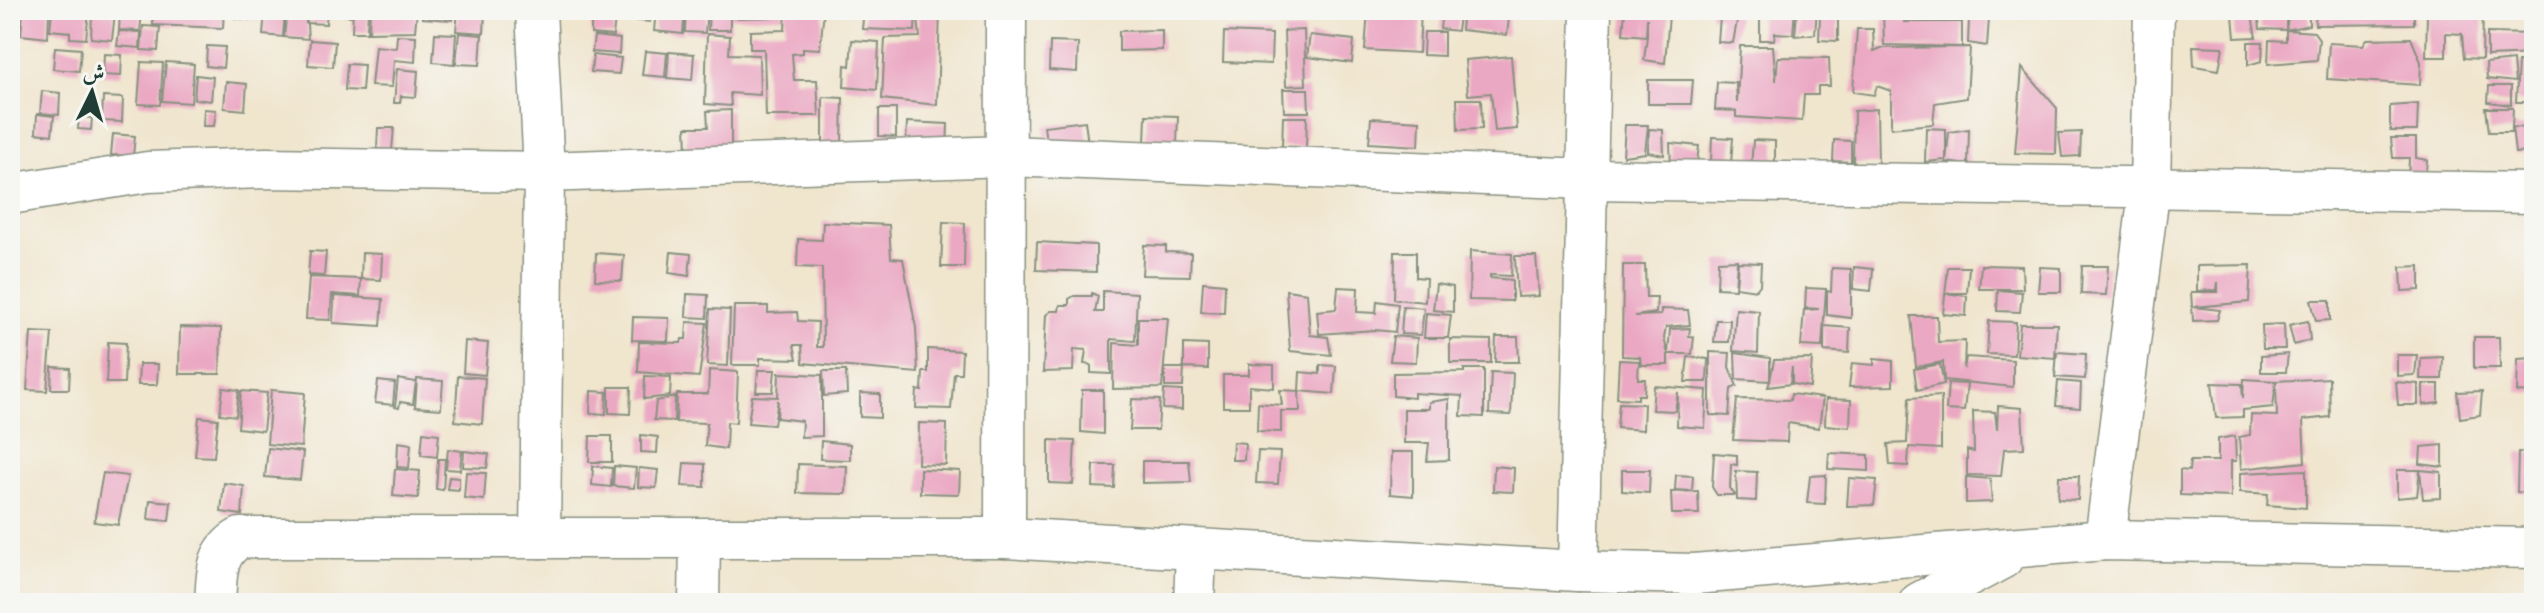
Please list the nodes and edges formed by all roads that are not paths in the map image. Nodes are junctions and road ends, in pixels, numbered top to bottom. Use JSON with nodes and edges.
{"nodes":[{"id":1,"x":536,"y":10,"type":"edge"},
{"id":2,"x":1006,"y":10,"type":"edge"},
{"id":3,"x":1591,"y":10,"type":"edge"},
{"id":4,"x":2154,"y":10,"type":"edge"},
{"id":5,"x":1006,"y":156,"type":"junction"},
{"id":6,"x":544,"y":172,"type":"junction"},
{"id":7,"x":1589,"y":179,"type":"junction"},
{"id":8,"x":2150,"y":185,"type":"junction"},
{"id":9,"x":2534,"y":193,"type":"edge"},
{"id":10,"x":10,"y":194,"type":"edge"},
{"id":11,"x":540,"y":538,"type":"junction"},
{"id":12,"x":1005,"y":538,"type":"junction"},
{"id":13,"x":700,"y":539,"type":"junction"},
{"id":14,"x":2105,"y":540,"type":"junction"},
{"id":15,"x":2534,"y":548,"type":"edge"},
{"id":16,"x":2022,"y":549,"type":"junction"},
{"id":17,"x":1196,"y":550,"type":"junction"},
{"id":18,"x":1578,"y":571,"type":"junction"},
{"id":19,"x":1693,"y":588,"type":"edge"},
{"id":20,"x":215,"y":603,"type":"edge"},
{"id":21,"x":699,"y":603,"type":"edge"},
{"id":22,"x":1194,"y":603,"type":"edge"},
{"id":23,"x":1919,"y":603,"type":"edge"}],
"edges":[{"from":1,"to":6,"type":"street"},
{"from":2,"to":5,"type":"street"},
{"from":3,"to":7,"type":"street"},
{"from":4,"to":8,"type":"street"},
{"from":5,"to":6,"type":"street"},
{"from":5,"to":7,"type":"street"},
{"from":5,"to":12,"type":"street"},
{"from":6,"to":10,"type":"street"},
{"from":6,"to":11,"type":"street"},
{"from":7,"to":8,"type":"street"},
{"from":7,"to":18,"type":"street"},
{"from":8,"to":9,"type":"street"},
{"from":8,"to":14,"type":"street"},
{"from":11,"to":13,"type":"street"},
{"from":11,"to":20,"type":"street"},
{"from":12,"to":13,"type":"street"},
{"from":12,"to":17,"type":"street"},
{"from":13,"to":21,"type":"street"},
{"from":14,"to":15,"type":"street"},
{"from":14,"to":16,"type":"street"},
{"from":16,"to":19,"type":"street"},
{"from":16,"to":23,"type":"street"},
{"from":17,"to":18,"type":"street"},
{"from":17,"to":22,"type":"street"},
{"from":18,"to":19,"type":"street"}]}
